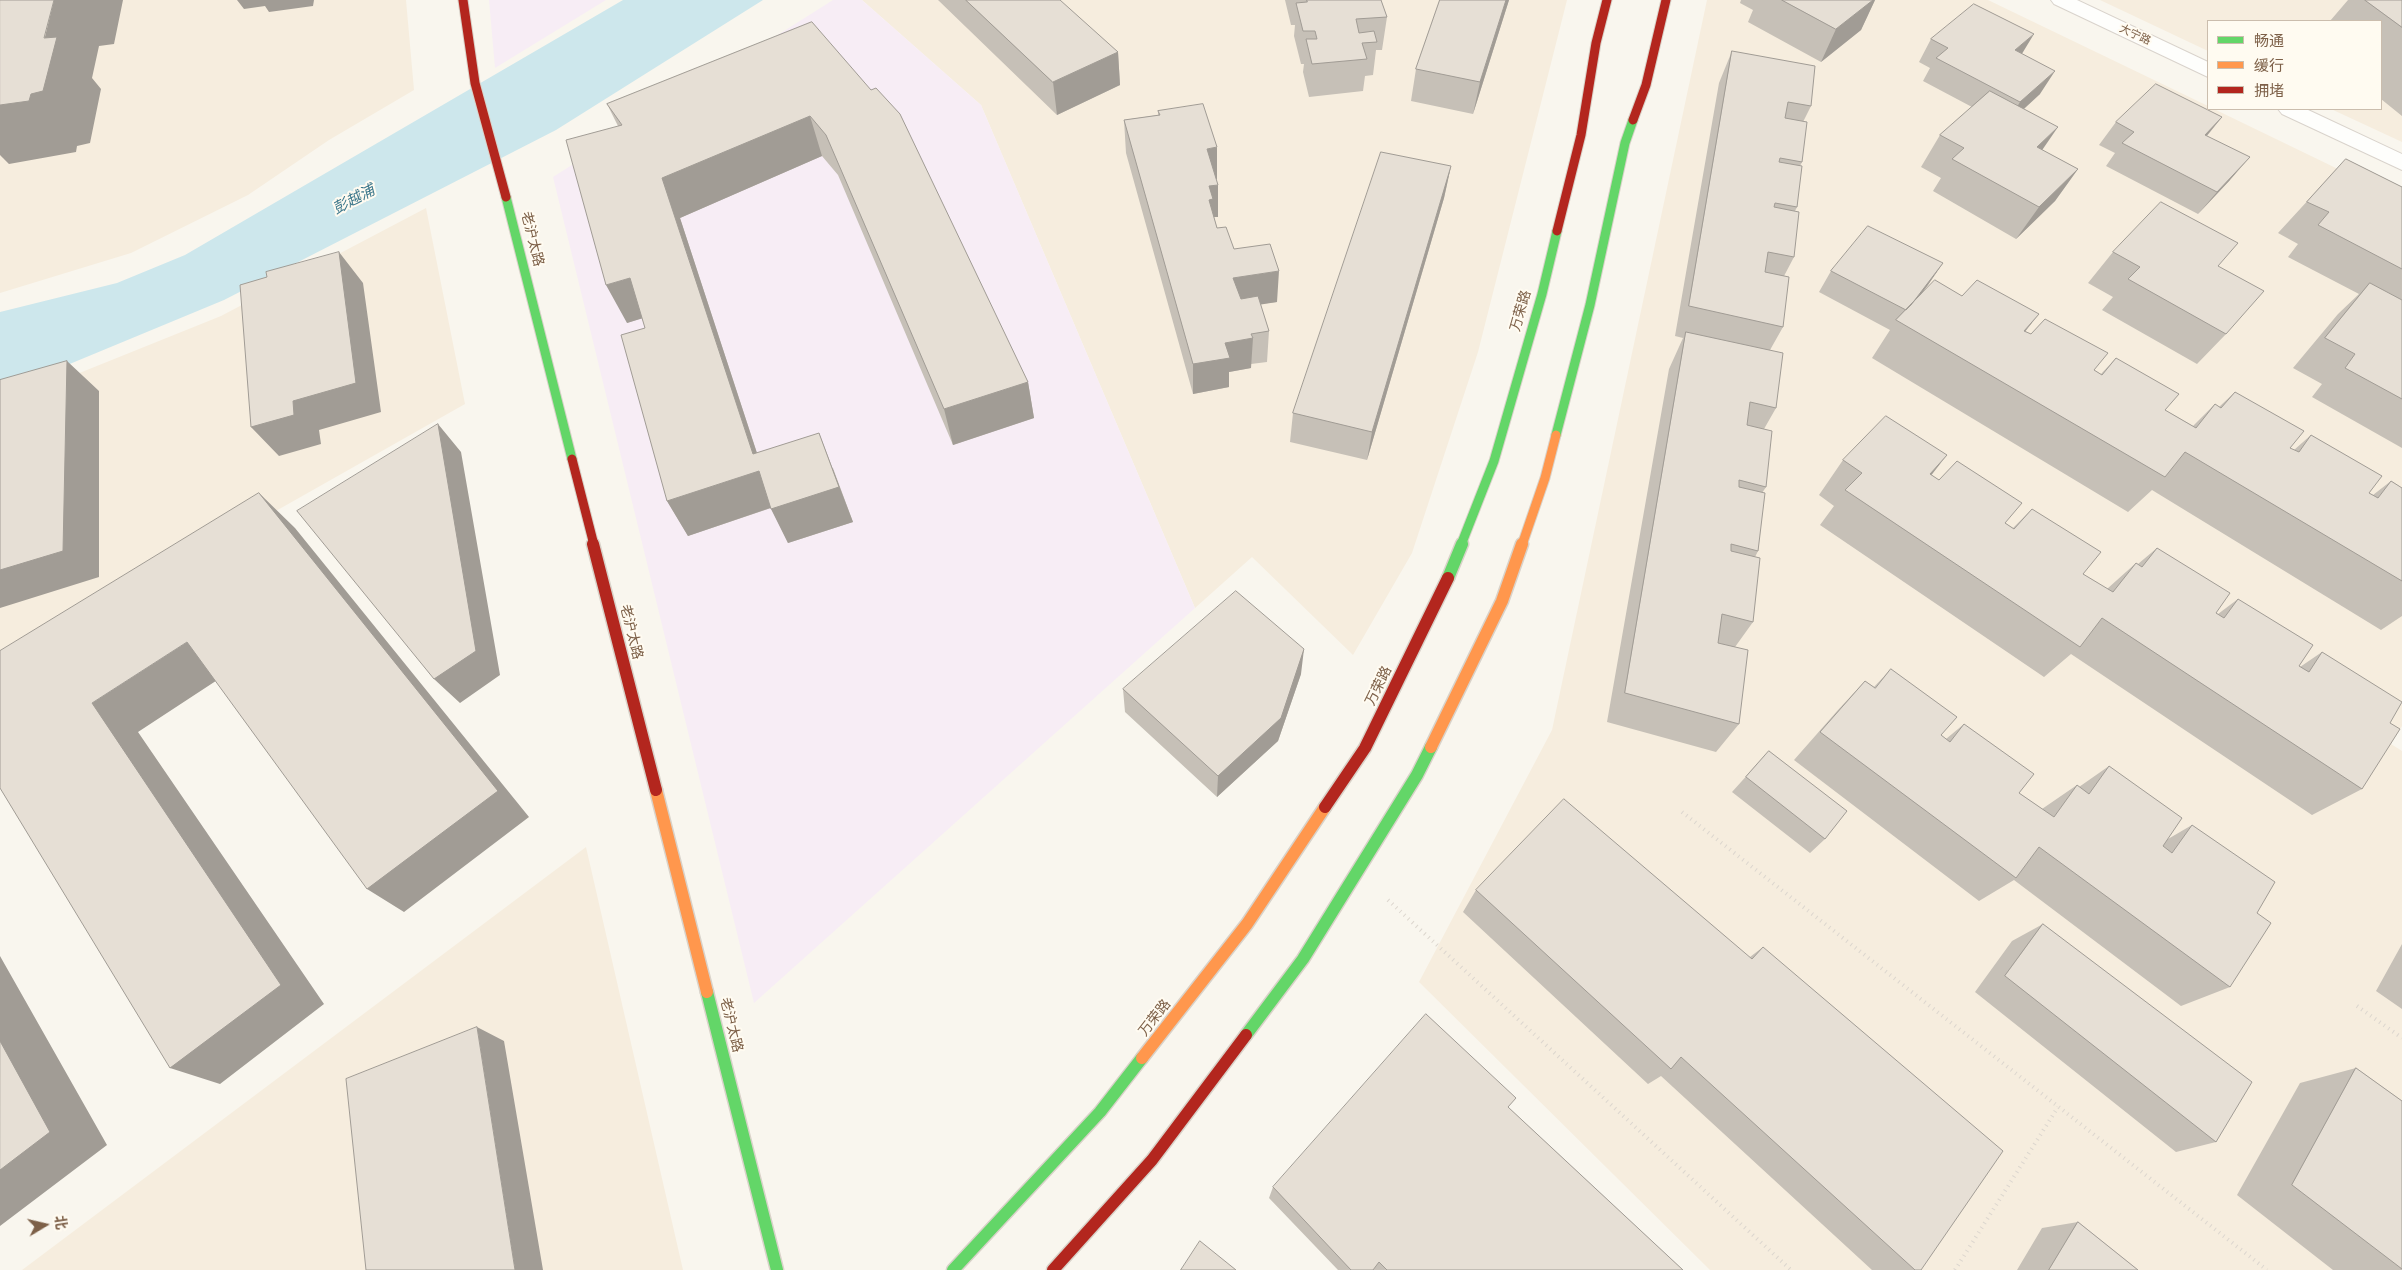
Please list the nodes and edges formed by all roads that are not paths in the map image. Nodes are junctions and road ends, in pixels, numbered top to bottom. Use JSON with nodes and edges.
{"nodes":[{"id":1,"x":463,"y":0,"type":"edge"},
{"id":2,"x":1607,"y":0,"type":"edge"},
{"id":3,"x":1666,"y":0,"type":"edge"},
{"id":4,"x":2061,"y":0,"type":"edge"},
{"id":5,"x":2207,"y":70,"type":"edge"},
{"id":6,"x":2291,"y":110,"type":"edge"},
{"id":7,"x":2402,"y":162,"type":"edge"},
{"id":8,"x":777,"y":1270,"type":"edge"},
{"id":9,"x":953,"y":1270,"type":"edge"},
{"id":10,"x":1053,"y":1270,"type":"edge"}],
"edges":[{"from":1,"to":8,"type":"main road","name":"老沪太路"},
{"from":2,"to":9,"type":"main road","name":"万荣路"},
{"from":3,"to":10,"type":"main road"},
{"from":4,"to":5,"type":"street","name":"大宁路"},
{"from":6,"to":7,"type":"street"}]}
